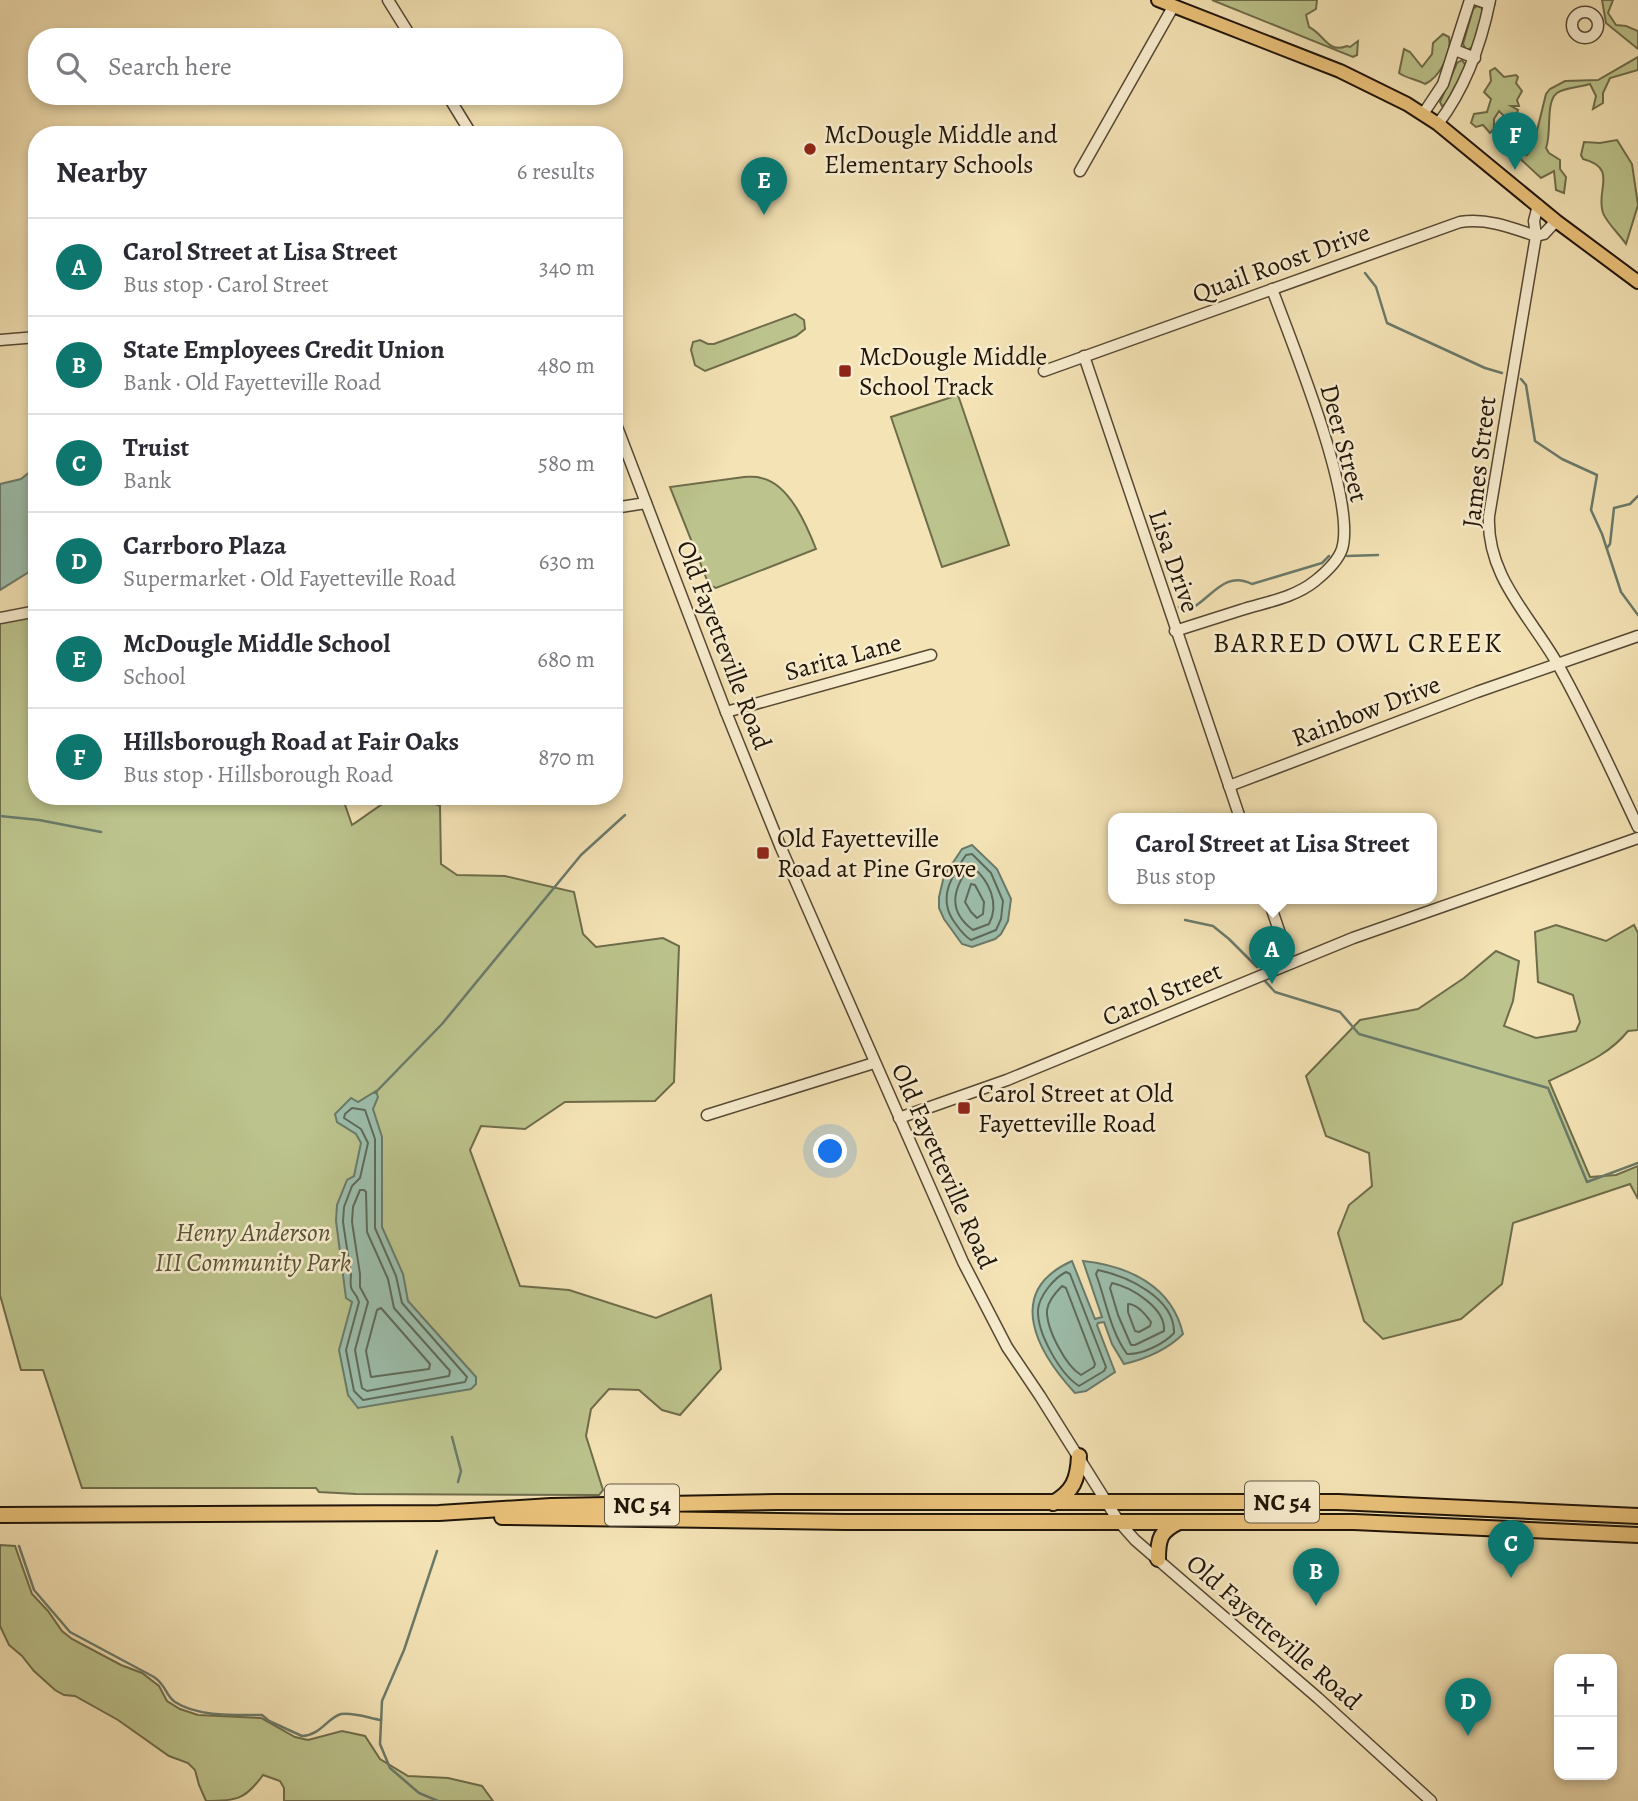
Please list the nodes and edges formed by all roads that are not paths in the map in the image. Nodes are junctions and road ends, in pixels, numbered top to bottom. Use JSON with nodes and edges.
{"nodes":[{"id":1,"x":388,"y":0,"type":"edge"},
{"id":2,"x":1158,"y":0,"type":"edge"},
{"id":3,"x":1470,"y":0,"type":"edge"},
{"id":4,"x":1477,"y":0,"type":"edge"},
{"id":5,"x":1591,"y":0,"type":"edge"},
{"id":6,"x":1490,"y":2,"type":"edge"},
{"id":7,"x":1173,"y":6,"type":"junction"},
{"id":8,"x":1588,"y":12,"type":"dead end"},
{"id":9,"x":405,"y":28,"type":"edge"},
{"id":10,"x":1455,"y":50,"type":"junction"},
{"id":11,"x":1475,"y":58,"type":"junction"},
{"id":12,"x":454,"y":105,"type":"edge"},
{"id":13,"x":1423,"y":114,"type":"junction"},
{"id":14,"x":1438,"y":124,"type":"junction"},
{"id":15,"x":466,"y":126,"type":"edge"},
{"id":16,"x":1080,"y":171,"type":"dead end"},
{"id":17,"x":1538,"y":205,"type":"junction"},
{"id":18,"x":1556,"y":221,"type":"junction"},
{"id":19,"x":1536,"y":236,"type":"junction"},
{"id":20,"x":1638,"y":282,"type":"edge"},
{"id":21,"x":1272,"y":289,"type":"junction"},
{"id":22,"x":28,"y":338,"type":"edge"},
{"id":23,"x":0,"y":340,"type":"edge"},
{"id":24,"x":1084,"y":356,"type":"junction"},
{"id":25,"x":1044,"y":371,"type":"dead end"},
{"id":26,"x":623,"y":443,"type":"edge"},
{"id":27,"x":646,"y":503,"type":"junction"},
{"id":28,"x":623,"y":507,"type":"edge"},
{"id":29,"x":28,"y":613,"type":"edge"},
{"id":30,"x":0,"y":618,"type":"edge"},
{"id":31,"x":1175,"y":631,"type":"junction"},
{"id":32,"x":1638,"y":636,"type":"edge"},
{"id":33,"x":931,"y":655,"type":"dead end"},
{"id":34,"x":1557,"y":664,"type":"junction"},
{"id":35,"x":726,"y":712,"type":"junction"},
{"id":36,"x":1229,"y":786,"type":"junction"},
{"id":37,"x":1238,"y":813,"type":"edge"},
{"id":38,"x":1638,"y":827,"type":"edge"},
{"id":39,"x":1638,"y":838,"type":"edge"},
{"id":40,"x":1270,"y":904,"type":"edge"},
{"id":41,"x":1290,"y":963,"type":"junction"},
{"id":42,"x":874,"y":1063,"type":"junction"},
{"id":43,"x":707,"y":1115,"type":"dead end"},
{"id":44,"x":900,"y":1118,"type":"junction"},
{"id":45,"x":1079,"y":1456,"type":"junction"},
{"id":46,"x":1108,"y":1502,"type":"junction"},
{"id":47,"x":1053,"y":1503,"type":"junction"},
{"id":48,"x":439,"y":1513,"type":"junction"},
{"id":49,"x":0,"y":1515,"type":"edge"},
{"id":50,"x":1638,"y":1516,"type":"edge"},
{"id":51,"x":1119,"y":1522,"type":"junction"},
{"id":52,"x":1180,"y":1522,"type":"junction"},
{"id":53,"x":1638,"y":1535,"type":"edge"},
{"id":54,"x":1157,"y":1559,"type":"junction"},
{"id":55,"x":1431,"y":1801,"type":"edge"}],
"edges":[{"from":1,"to":9,"type":"street"},
{"from":2,"to":7,"type":"main road"},
{"from":3,"to":10,"type":"street"},
{"from":4,"to":6,"type":"street"},
{"from":5,"to":8,"type":"street"},
{"from":6,"to":11,"type":"street"},
{"from":7,"to":13,"type":"main road"},
{"from":7,"to":16,"type":"street"},
{"from":10,"to":11,"type":"street"},
{"from":10,"to":13,"type":"street"},
{"from":11,"to":14,"type":"street"},
{"from":12,"to":15,"type":"street"},
{"from":13,"to":14,"type":"main road"},
{"from":14,"to":17,"type":"main road"},
{"from":17,"to":18,"type":"main road"},
{"from":17,"to":19,"type":"street","name":"James Street"},
{"from":18,"to":19,"type":"street"},
{"from":18,"to":20,"type":"main road"},
{"from":19,"to":21,"type":"street","name":"Quail Roost Drive"},
{"from":19,"to":34,"type":"street","name":"James Street"},
{"from":21,"to":24,"type":"street","name":"Quail Roost Drive"},
{"from":21,"to":31,"type":"street","name":"Deer Street"},
{"from":22,"to":23,"type":"street"},
{"from":24,"to":25,"type":"street","name":"Quail Roost Drive"},
{"from":24,"to":31,"type":"street","name":"Lisa Drive"},
{"from":26,"to":27,"type":"street","name":"Old Fayetteville Road"},
{"from":27,"to":28,"type":"street"},
{"from":27,"to":35,"type":"street","name":"Old Fayetteville Road"},
{"from":29,"to":30,"type":"street"},
{"from":31,"to":36,"type":"street","name":"Lisa Drive"},
{"from":32,"to":34,"type":"street","name":"Rainbow Drive"},
{"from":33,"to":35,"type":"street","name":"Sarita Lane"},
{"from":34,"to":36,"type":"street","name":"Rainbow Drive"},
{"from":34,"to":38,"type":"street","name":"James Street"},
{"from":35,"to":42,"type":"street","name":"Old Fayetteville Road"},
{"from":36,"to":37,"type":"street","name":"Lisa Drive"},
{"from":39,"to":41,"type":"street","name":"Carol Street"},
{"from":40,"to":41,"type":"street"},
{"from":41,"to":44,"type":"street","name":"Carol Street"},
{"from":42,"to":43,"type":"street"},
{"from":42,"to":44,"type":"street","name":"Old Fayetteville Road"},
{"from":44,"to":45,"type":"street","name":"Old Fayetteville Road"},
{"from":45,"to":46,"type":"street","name":"Old Fayetteville Road"},
{"from":45,"to":47,"type":"highway"},
{"from":46,"to":47,"type":"highway","number":"NC 54"},
{"from":46,"to":50,"type":"highway","number":"NC 54"},
{"from":46,"to":51,"type":"street","name":"Old Fayetteville Road"},
{"from":47,"to":48,"type":"highway","number":"NC 54"},
{"from":48,"to":49,"type":"highway","number":"NC 54"},
{"from":48,"to":51,"type":"highway","number":"NC 54"},
{"from":51,"to":52,"type":"highway","number":"NC 54"},
{"from":51,"to":54,"type":"street","name":"Old Fayetteville Road"},
{"from":52,"to":53,"type":"highway","number":"NC 54"},
{"from":52,"to":54,"type":"highway"},
{"from":54,"to":55,"type":"street","name":"Old Fayetteville Road"}]}
